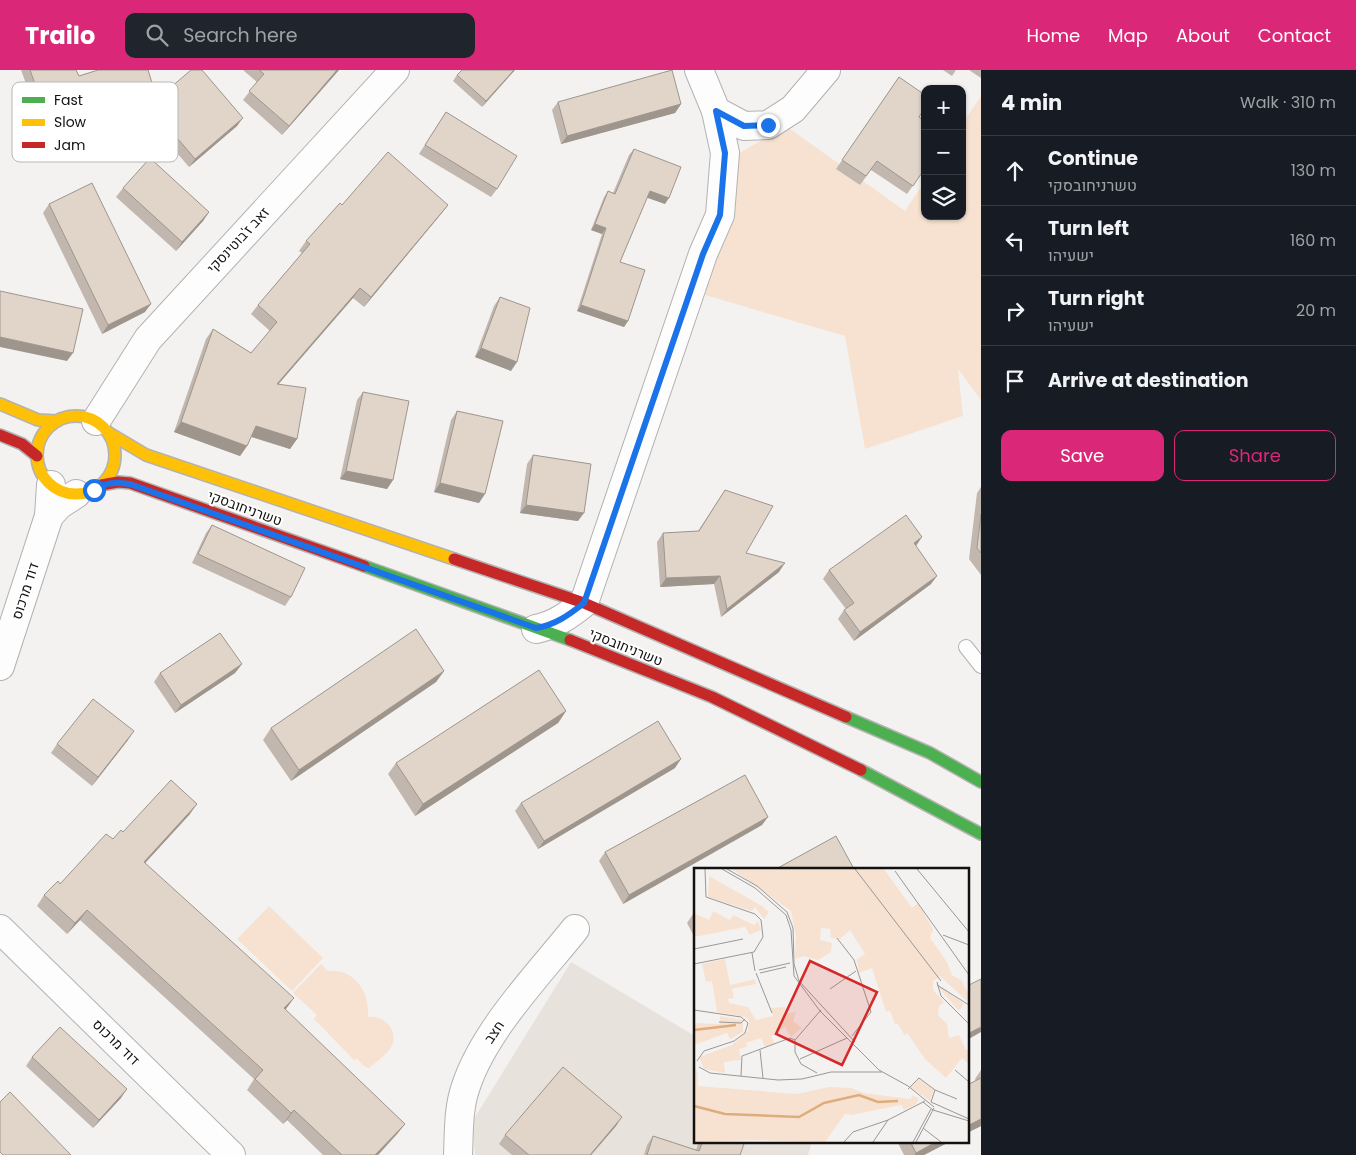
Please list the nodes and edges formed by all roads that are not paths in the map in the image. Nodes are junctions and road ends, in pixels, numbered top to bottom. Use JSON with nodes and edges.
{"nodes":[{"id":1,"x":395,"y":70,"type":"edge"},
{"id":2,"x":699,"y":70,"type":"edge"},
{"id":3,"x":826,"y":70,"type":"edge"},
{"id":4,"x":716,"y":111,"type":"junction"},
{"id":5,"x":0,"y":404,"type":"edge"},
{"id":6,"x":57,"y":421,"type":"junction"},
{"id":7,"x":102,"y":427,"type":"junction"},
{"id":8,"x":0,"y":435,"type":"edge"},
{"id":9,"x":37,"y":456,"type":"junction"},
{"id":10,"x":101,"y":485,"type":"junction"},
{"id":11,"x":63,"y":490,"type":"junction"},
{"id":12,"x":584,"y":603,"type":"junction"},
{"id":13,"x":536,"y":628,"type":"junction"},
{"id":14,"x":966,"y":647,"type":"dead end"},
{"id":15,"x":0,"y":666,"type":"edge"},
{"id":16,"x":981,"y":666,"type":"edge"},
{"id":17,"x":981,"y":782,"type":"edge"},
{"id":18,"x":981,"y":834,"type":"edge"},
{"id":19,"x":0,"y":929,"type":"edge"},
{"id":20,"x":575,"y":930,"type":"dead end"},
{"id":21,"x":231,"y":1155,"type":"edge"},
{"id":22,"x":458,"y":1155,"type":"edge"}],
"edges":[{"from":1,"to":7,"type":"street","name":"זאב ז'בוטינסקי"},
{"from":2,"to":4,"type":"street"},
{"from":3,"to":4,"type":"street"},
{"from":4,"to":12,"type":"street"},
{"from":5,"to":6,"type":"street"},
{"from":6,"to":7,"type":"street"},
{"from":6,"to":9,"type":"street"},
{"from":7,"to":10,"type":"street"},
{"from":7,"to":12,"type":"street","name":"טשרניחובסקי"},
{"from":8,"to":9,"type":"street"},
{"from":9,"to":11,"type":"street"},
{"from":10,"to":11,"type":"street"},
{"from":10,"to":13,"type":"street","name":"טשרניחובסקי"},
{"from":11,"to":15,"type":"street","name":"דוד מרכוס"},
{"from":12,"to":13,"type":"street"},
{"from":12,"to":17,"type":"street","name":"טשרניחובסקי"},
{"from":13,"to":18,"type":"street","name":"טשרניחובסקי"},
{"from":14,"to":16,"type":"lane"},
{"from":19,"to":21,"type":"street","name":"דוד מרכוס"},
{"from":20,"to":22,"type":"street","name":"חצב"}]}
